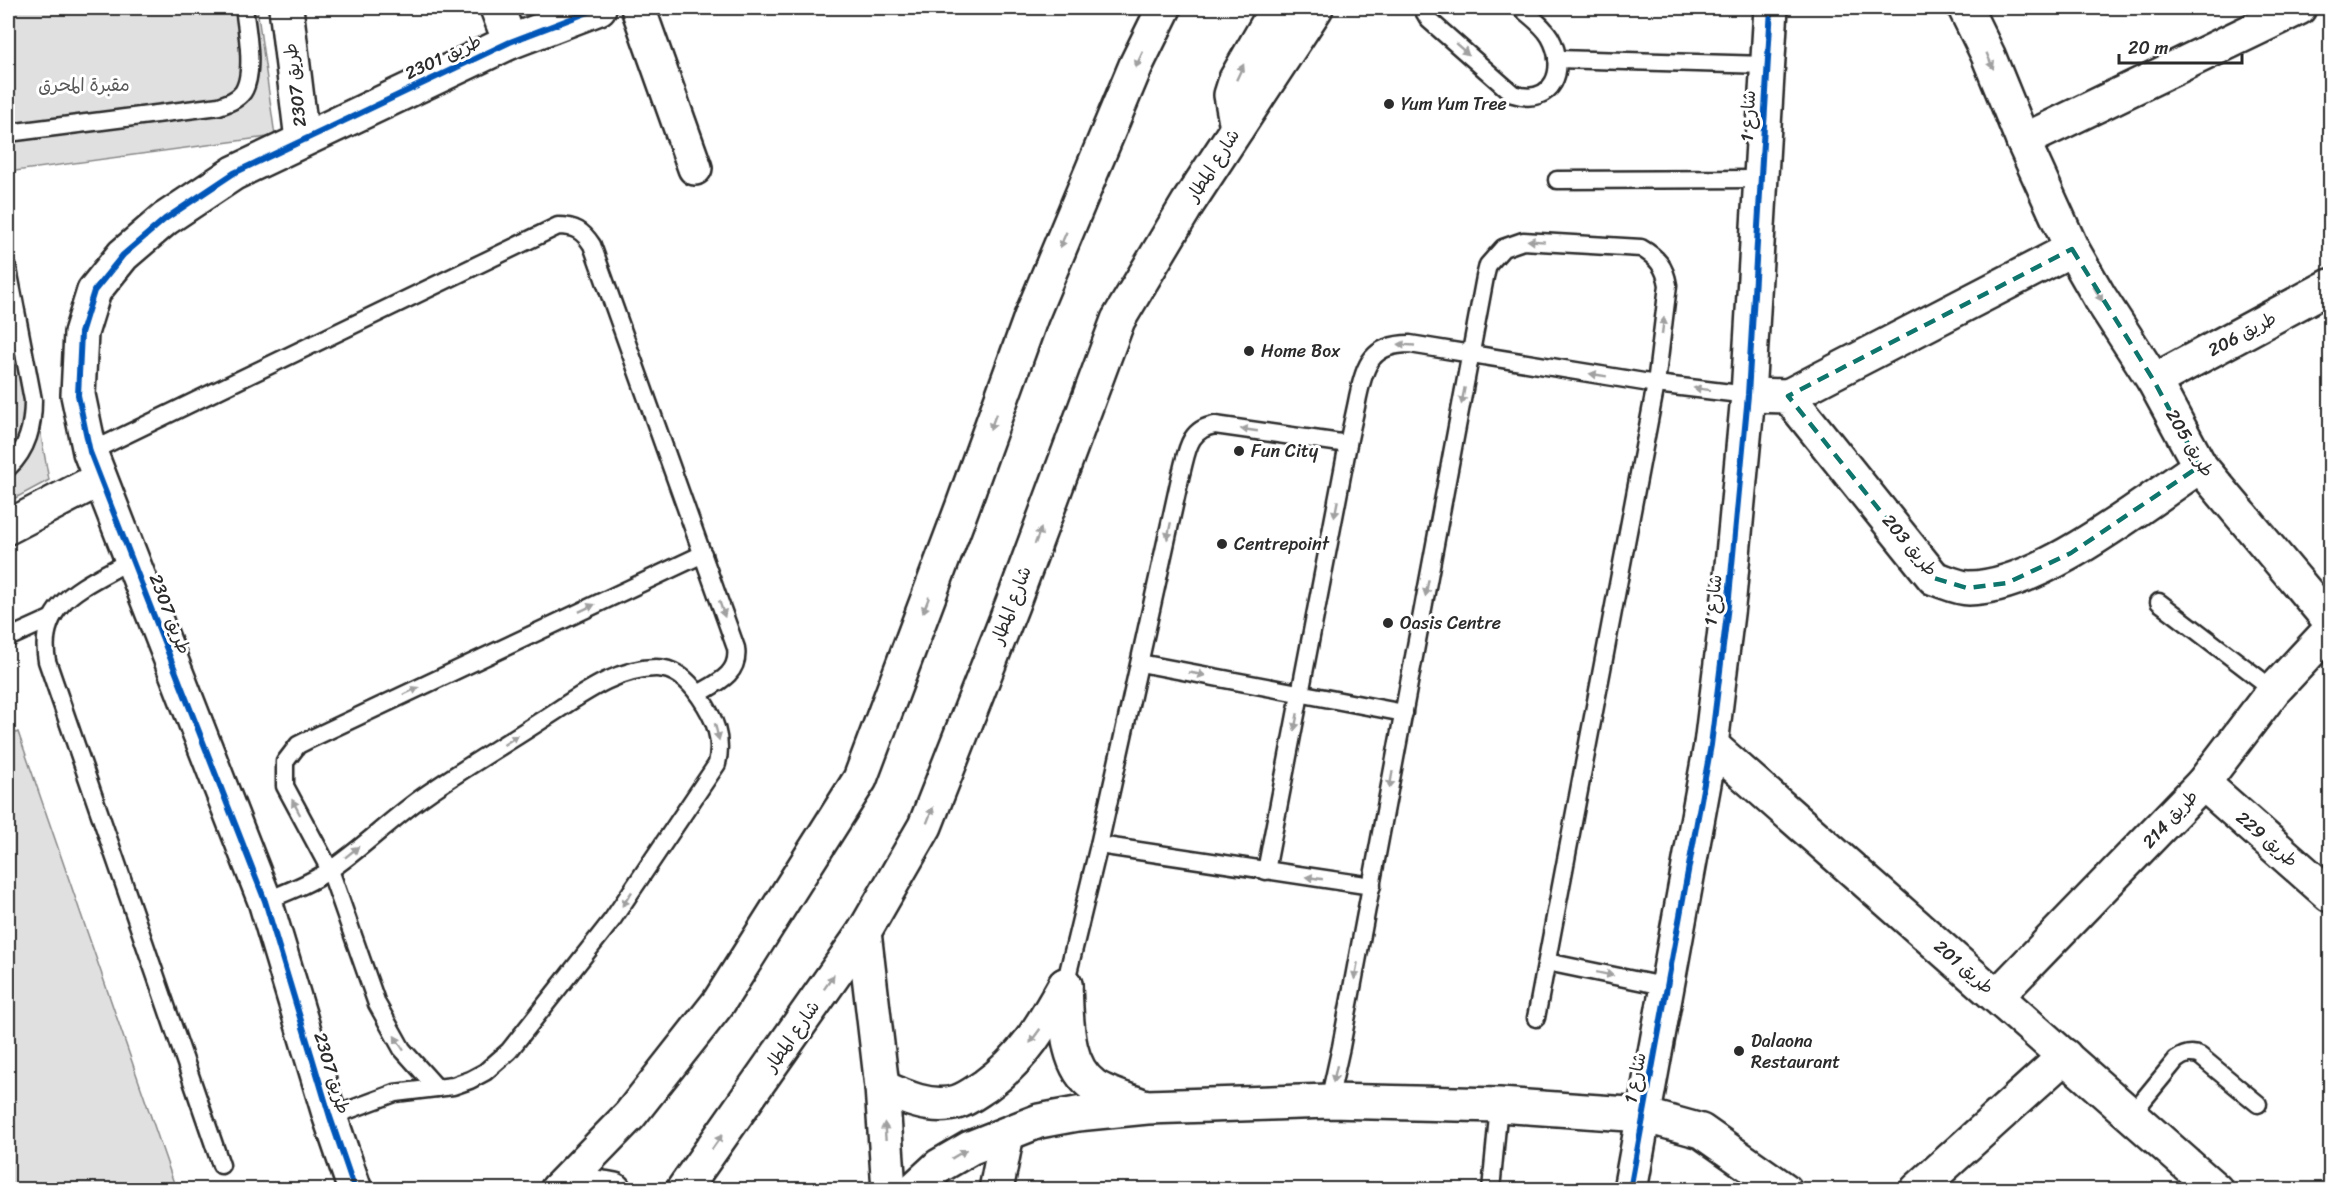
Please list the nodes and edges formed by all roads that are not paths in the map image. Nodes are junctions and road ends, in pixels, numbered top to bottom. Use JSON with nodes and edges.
{"nodes":[{"id":1,"x":244,"y":8,"type":"edge"},
{"id":2,"x":286,"y":8,"type":"edge"},
{"id":3,"x":497,"y":8,"type":"edge"},
{"id":4,"x":599,"y":8,"type":"edge"},
{"id":5,"x":638,"y":8,"type":"edge"},
{"id":6,"x":1164,"y":8,"type":"edge"},
{"id":7,"x":1277,"y":8,"type":"edge"},
{"id":8,"x":1316,"y":8,"type":"edge"},
{"id":9,"x":1422,"y":8,"type":"edge"},
{"id":10,"x":1521,"y":8,"type":"edge"},
{"id":11,"x":1771,"y":8,"type":"edge"},
{"id":12,"x":1965,"y":8,"type":"edge"},
{"id":13,"x":2298,"y":8,"type":"edge"},
{"id":14,"x":510,"y":42,"type":"junction"},
{"id":15,"x":1557,"y":59,"type":"junction"},
{"id":16,"x":1766,"y":65,"type":"junction"},
{"id":17,"x":1237,"y":128,"type":"junction"},
{"id":18,"x":8,"y":133,"type":"edge"},
{"id":19,"x":302,"y":141,"type":"junction"},
{"id":20,"x":2023,"y":141,"type":"junction"},
{"id":21,"x":695,"y":168,"type":"dead end"},
{"id":22,"x":1760,"y":179,"type":"junction"},
{"id":23,"x":1557,"y":180,"type":"dead end"},
{"id":24,"x":2072,"y":249,"type":"junction"},
{"id":25,"x":8,"y":269,"type":"edge"},
{"id":26,"x":2331,"y":286,"type":"edge"},
{"id":27,"x":1470,"y":354,"type":"junction"},
{"id":28,"x":2154,"y":381,"type":"junction"},
{"id":29,"x":1656,"y":384,"type":"junction"},
{"id":30,"x":1748,"y":395,"type":"junction"},
{"id":31,"x":1788,"y":396,"type":"junction"},
{"id":32,"x":1348,"y":444,"type":"junction"},
{"id":33,"x":95,"y":466,"type":"junction"},
{"id":34,"x":2200,"y":466,"type":"junction"},
{"id":35,"x":8,"y":468,"type":"edge"},
{"id":36,"x":8,"y":527,"type":"edge"},
{"id":37,"x":703,"y":554,"type":"junction"},
{"id":38,"x":132,"y":559,"type":"junction"},
{"id":39,"x":2159,"y":602,"type":"dead end"},
{"id":40,"x":50,"y":619,"type":"junction"},
{"id":41,"x":2331,"y":621,"type":"edge"},
{"id":42,"x":2331,"y":630,"type":"edge"},
{"id":43,"x":8,"y":638,"type":"edge"},
{"id":44,"x":1140,"y":663,"type":"junction"},
{"id":45,"x":2274,"y":690,"type":"junction"},
{"id":46,"x":1302,"y":693,"type":"junction"},
{"id":47,"x":698,"y":694,"type":"junction"},
{"id":48,"x":1404,"y":712,"type":"junction"},
{"id":49,"x":1711,"y":745,"type":"junction"},
{"id":50,"x":2203,"y":783,"type":"junction"},
{"id":51,"x":1099,"y":845,"type":"junction"},
{"id":52,"x":330,"y":870,"type":"junction"},
{"id":53,"x":1266,"y":871,"type":"junction"},
{"id":54,"x":1372,"y":886,"type":"junction"},
{"id":55,"x":2331,"y":895,"type":"edge"},
{"id":56,"x":265,"y":902,"type":"junction"},
{"id":57,"x":864,"y":932,"type":"junction"},
{"id":58,"x":1547,"y":962,"type":"junction"},
{"id":59,"x":1065,"y":985,"type":"junction"},
{"id":60,"x":1668,"y":987,"type":"junction"},
{"id":61,"x":1997,"y":996,"type":"junction"},
{"id":62,"x":1536,"y":1018,"type":"dead end"},
{"id":63,"x":2065,"y":1056,"type":"junction"},
{"id":64,"x":882,"y":1087,"type":"junction"},
{"id":65,"x":436,"y":1088,"type":"junction"},
{"id":66,"x":1329,"y":1101,"type":"junction"},
{"id":67,"x":2258,"y":1104,"type":"dead end"},
{"id":68,"x":1499,"y":1105,"type":"junction"},
{"id":69,"x":1147,"y":1107,"type":"junction"},
{"id":70,"x":1643,"y":1115,"type":"junction"},
{"id":71,"x":2132,"y":1115,"type":"junction"},
{"id":72,"x":330,"y":1117,"type":"junction"},
{"id":73,"x":1007,"y":1134,"type":"junction"},
{"id":74,"x":598,"y":1150,"type":"junction"},
{"id":75,"x":221,"y":1165,"type":"dead end"},
{"id":76,"x":601,"y":1188,"type":"edge"},
{"id":77,"x":557,"y":1189,"type":"edge"},
{"id":78,"x":355,"y":1190,"type":"edge"},
{"id":79,"x":683,"y":1190,"type":"edge"},
{"id":80,"x":889,"y":1190,"type":"edge"},
{"id":81,"x":913,"y":1190,"type":"edge"},
{"id":82,"x":996,"y":1190,"type":"edge"},
{"id":83,"x":1491,"y":1190,"type":"edge"},
{"id":84,"x":1629,"y":1190,"type":"edge"},
{"id":85,"x":1785,"y":1190,"type":"edge"},
{"id":86,"x":1917,"y":1190,"type":"edge"},
{"id":87,"x":2216,"y":1190,"type":"edge"}],
"edges":[{"from":1,"to":18,"type":"lane"},
{"from":2,"to":19,"type":"street","name":"طريق 2307"},
{"from":3,"to":14,"type":"street","name":"طريق 2301"},
{"from":4,"to":14,"type":"street","name":"طريق 2301"},
{"from":5,"to":21,"type":"street"},
{"from":6,"to":74,"type":"street","one_way":true},
{"from":17,"to":7,"type":"street","one_way":true},
{"from":8,"to":17,"type":"street","name":"شارع المطار"},
{"from":9,"to":15,"type":"lane","one_way":true},
{"from":10,"to":15,"type":"lane"},
{"from":11,"to":16,"type":"street","name":"شارع 1"},
{"from":12,"to":20,"type":"street","name":"طريق 205","one_way":true},
{"from":13,"to":20,"type":"street"},
{"from":14,"to":19,"type":"street","name":"طريق 2301"},
{"from":15,"to":16,"type":"lane"},
{"from":16,"to":22,"type":"street","name":"شارع 1"},
{"from":57,"to":17,"type":"street","name":"شارع المطار","one_way":true},
{"from":19,"to":33,"type":"street","name":"طريق 2307"},
{"from":20,"to":24,"type":"street","name":"طريق 205"},
{"from":22,"to":23,"type":"lane"},
{"from":22,"to":30,"type":"street","name":"شارع 1"},
{"from":24,"to":28,"type":"street","name":"طريق 205","one_way":true},
{"from":24,"to":31,"type":"street"},
{"from":25,"to":35,"type":"lane"},
{"from":26,"to":28,"type":"street","name":"طريق 206"},
{"from":29,"to":27,"type":"lane","one_way":true},
{"from":29,"to":27,"type":"lane","one_way":true},
{"from":27,"to":32,"type":"lane","one_way":true},
{"from":27,"to":48,"type":"lane","one_way":true},
{"from":28,"to":34,"type":"street","name":"طريق 205"},
{"from":30,"to":29,"type":"lane","one_way":true},
{"from":29,"to":58,"type":"lane"},
{"from":30,"to":31,"type":"street"},
{"from":30,"to":49,"type":"street","name":"شارع 1"},
{"from":31,"to":34,"type":"street","name":"طريق 203"},
{"from":32,"to":44,"type":"lane","one_way":true},
{"from":32,"to":46,"type":"lane","one_way":true},
{"from":33,"to":36,"type":"street"},
{"from":33,"to":37,"type":"lane"},
{"from":33,"to":38,"type":"street","name":"طريق 2307"},
{"from":34,"to":41,"type":"street","name":"طريق 205"},
{"from":37,"to":47,"type":"lane","one_way":true},
{"from":52,"to":37,"type":"lane","one_way":true},
{"from":38,"to":40,"type":"lane"},
{"from":38,"to":56,"type":"street","name":"طريق 2307"},
{"from":39,"to":45,"type":"lane"},
{"from":40,"to":43,"type":"lane"},
{"from":40,"to":75,"type":"lane"},
{"from":42,"to":45,"type":"street","name":"طريق 214"},
{"from":44,"to":46,"type":"lane","one_way":true},
{"from":44,"to":51,"type":"lane"},
{"from":45,"to":50,"type":"street","name":"طريق 214"},
{"from":46,"to":48,"type":"lane"},
{"from":46,"to":53,"type":"lane","one_way":true},
{"from":52,"to":47,"type":"lane","one_way":true},
{"from":47,"to":65,"type":"lane","one_way":true},
{"from":48,"to":54,"type":"lane","one_way":true},
{"from":49,"to":60,"type":"street","name":"شارع 1"},
{"from":49,"to":61,"type":"street","name":"طريق 201"},
{"from":50,"to":55,"type":"street","name":"طريق 229"},
{"from":50,"to":61,"type":"street","name":"طريق 214"},
{"from":51,"to":53,"type":"lane"},
{"from":51,"to":59,"type":"lane"},
{"from":52,"to":56,"type":"lane"},
{"from":65,"to":52,"type":"lane","one_way":true},
{"from":54,"to":53,"type":"lane","one_way":true},
{"from":54,"to":66,"type":"lane","one_way":true},
{"from":56,"to":72,"type":"street","name":"طريق 2307"},
{"from":57,"to":64,"type":"street"},
{"from":79,"to":57,"type":"street","name":"شارع المطار","one_way":true},
{"from":58,"to":60,"type":"lane","one_way":true},
{"from":58,"to":62,"type":"lane"},
{"from":59,"to":64,"type":"street","one_way":true},
{"from":59,"to":69,"type":"street"},
{"from":60,"to":70,"type":"street","name":"شارع 1"},
{"from":61,"to":63,"type":"street","name":"طريق 201"},
{"from":63,"to":71,"type":"street","name":"طريق 201"},
{"from":63,"to":86,"type":"street"},
{"from":80,"to":64,"type":"street","one_way":true},
{"from":65,"to":72,"type":"lane"},
{"from":66,"to":68,"type":"street"},
{"from":66,"to":69,"type":"street"},
{"from":67,"to":71,"type":"lane"},
{"from":68,"to":70,"type":"street"},
{"from":68,"to":83,"type":"lane"},
{"from":69,"to":73,"type":"street"},
{"from":70,"to":84,"type":"street","name":"شارع 1"},
{"from":70,"to":85,"type":"street"},
{"from":71,"to":87,"type":"street","name":"طريق 201"},
{"from":72,"to":78,"type":"street","name":"طريق 2307"},
{"from":81,"to":73,"type":"street","one_way":true},
{"from":73,"to":82,"type":"street"},
{"from":74,"to":76,"type":"street"},
{"from":74,"to":77,"type":"street"},
{"from":76,"to":77,"type":"street"}]}
